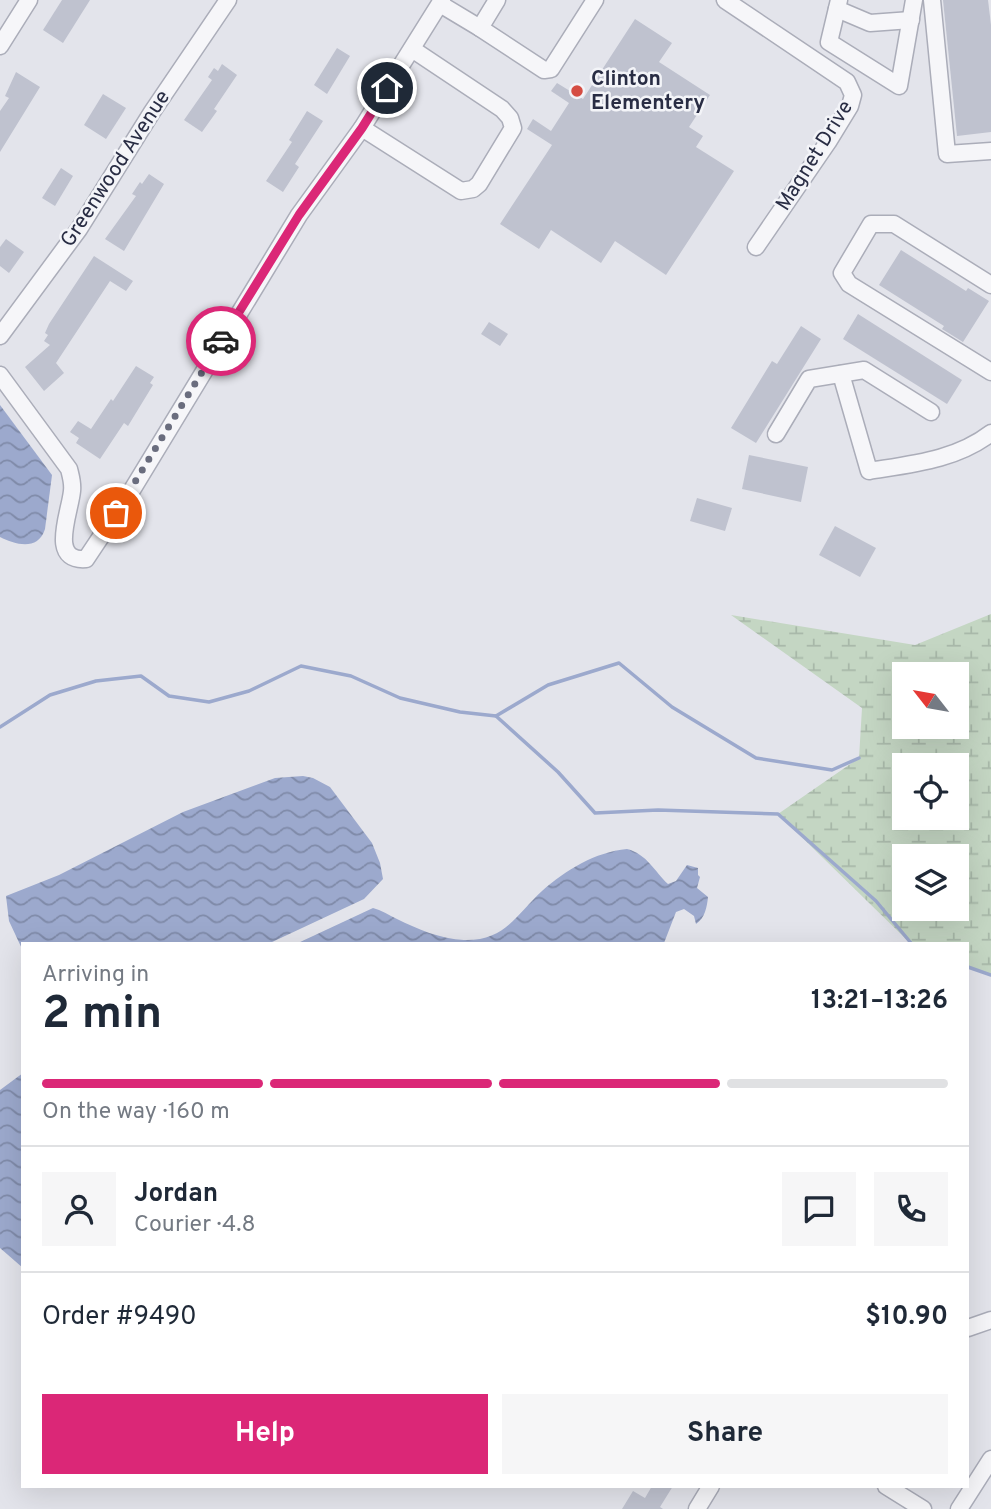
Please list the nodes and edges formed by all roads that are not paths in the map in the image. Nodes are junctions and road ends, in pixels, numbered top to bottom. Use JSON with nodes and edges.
{"nodes":[{"id":1,"x":29,"y":0,"type":"edge"},
{"id":2,"x":228,"y":0,"type":"edge"},
{"id":3,"x":497,"y":0,"type":"edge"},
{"id":4,"x":595,"y":0,"type":"edge"},
{"id":5,"x":725,"y":0,"type":"edge"},
{"id":6,"x":914,"y":0,"type":"edge"},
{"id":7,"x":932,"y":0,"type":"edge"},
{"id":8,"x":441,"y":2,"type":"edge"},
{"id":9,"x":838,"y":4,"type":"edge"},
{"id":10,"x":911,"y":20,"type":"junction"},
{"id":11,"x":480,"y":28,"type":"junction"},
{"id":12,"x":0,"y":46,"type":"edge"},
{"id":13,"x":412,"y":49,"type":"junction"},
{"id":14,"x":362,"y":128,"type":"junction"},
{"id":15,"x":991,"y":152,"type":"edge"},
{"id":16,"x":757,"y":247,"type":"dead end"},
{"id":17,"x":991,"y":285,"type":"edge"},
{"id":18,"x":0,"y":336,"type":"edge"},
{"id":19,"x":991,"y":372,"type":"edge"},
{"id":20,"x":841,"y":373,"type":"junction"},
{"id":21,"x":0,"y":375,"type":"edge"},
{"id":22,"x":931,"y":412,"type":"dead end"},
{"id":23,"x":991,"y":433,"type":"edge"},
{"id":24,"x":776,"y":434,"type":"dead end"},
{"id":25,"x":991,"y":1320,"type":"edge"},
{"id":26,"x":969,"y":1328,"type":"edge"},
{"id":27,"x":991,"y":1459,"type":"edge"},
{"id":28,"x":710,"y":1488,"type":"edge"},
{"id":29,"x":889,"y":1488,"type":"edge"},
{"id":30,"x":697,"y":1509,"type":"edge"},
{"id":31,"x":923,"y":1509,"type":"edge"},
{"id":32,"x":959,"y":1509,"type":"edge"}],
"edges":[{"from":1,"to":12,"type":"street"},
{"from":2,"to":18,"type":"street","name":"Greenwood Avenue"},
{"from":3,"to":11,"type":"street"},
{"from":4,"to":11,"type":"street"},
{"from":5,"to":16,"type":"street","name":"Magnet Drive"},
{"from":6,"to":10,"type":"street"},
{"from":7,"to":15,"type":"street"},
{"from":8,"to":11,"type":"street"},
{"from":8,"to":13,"type":"street"},
{"from":9,"to":10,"type":"street"},
{"from":9,"to":10,"type":"street"},
{"from":13,"to":14,"type":"street"},
{"from":13,"to":14,"type":"street"},
{"from":14,"to":21,"type":"street"},
{"from":17,"to":19,"type":"street"},
{"from":20,"to":22,"type":"street"},
{"from":20,"to":23,"type":"street"},
{"from":20,"to":24,"type":"street"},
{"from":25,"to":26,"type":"street"},
{"from":27,"to":32,"type":"street"},
{"from":28,"to":30,"type":"street"},
{"from":29,"to":31,"type":"street"}]}
